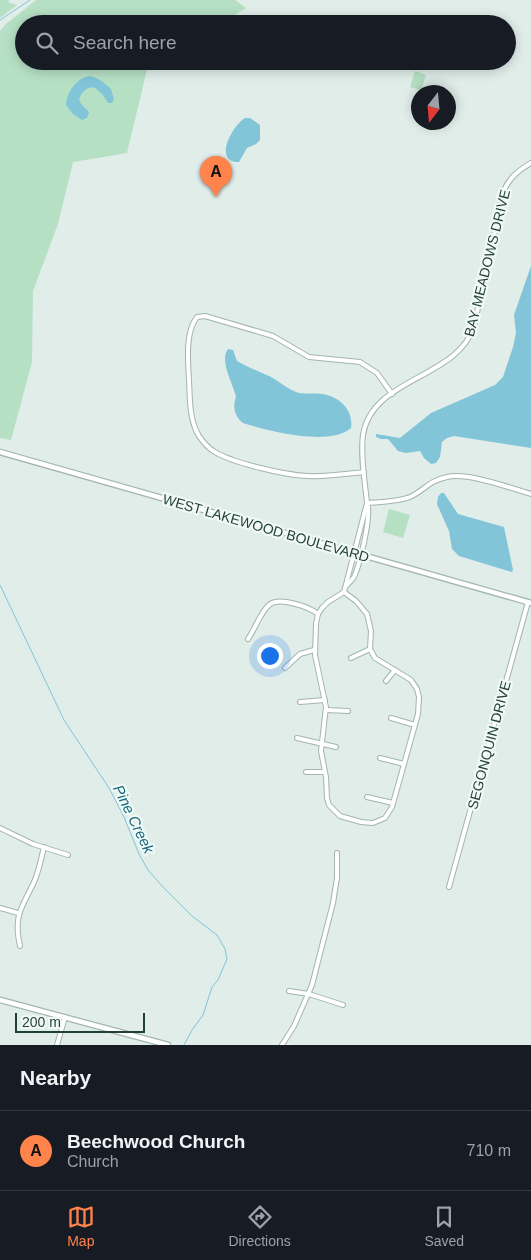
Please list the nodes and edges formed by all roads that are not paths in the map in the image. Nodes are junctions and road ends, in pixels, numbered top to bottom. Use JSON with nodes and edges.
{"nodes":[{"id":1,"x":531,"y":163,"type":"edge"},
{"id":2,"x":392,"y":394,"type":"junction"},
{"id":3,"x":0,"y":452,"type":"edge"},
{"id":4,"x":364,"y":472,"type":"junction"},
{"id":5,"x":531,"y":494,"type":"edge"},
{"id":6,"x":367,"y":503,"type":"junction"},
{"id":7,"x":354,"y":552,"type":"junction"},
{"id":8,"x":360,"y":554,"type":"junction"},
{"id":9,"x":346,"y":586,"type":"junction"},
{"id":10,"x":344,"y":592,"type":"junction"},
{"id":11,"x":530,"y":603,"type":"edge"},
{"id":12,"x":318,"y":614,"type":"junction"},
{"id":13,"x":248,"y":639,"type":"dead end"},
{"id":14,"x":370,"y":649,"type":"junction"},
{"id":15,"x":314,"y":650,"type":"junction"},
{"id":16,"x":351,"y":658,"type":"dead end"},
{"id":17,"x":285,"y":668,"type":"dead end"},
{"id":18,"x":396,"y":670,"type":"junction"},
{"id":19,"x":386,"y":681,"type":"dead end"},
{"id":20,"x":325,"y":700,"type":"junction"},
{"id":21,"x":300,"y":702,"type":"dead end"},
{"id":22,"x":326,"y":710,"type":"junction"},
{"id":23,"x":348,"y":711,"type":"dead end"},
{"id":24,"x":392,"y":718,"type":"dead end"},
{"id":25,"x":415,"y":725,"type":"junction"},
{"id":26,"x":297,"y":738,"type":"dead end"},
{"id":27,"x":322,"y":744,"type":"junction"},
{"id":28,"x":336,"y":747,"type":"dead end"},
{"id":29,"x":380,"y":758,"type":"dead end"},
{"id":30,"x":404,"y":764,"type":"junction"},
{"id":31,"x":306,"y":772,"type":"dead end"},
{"id":32,"x":325,"y":772,"type":"junction"},
{"id":33,"x":367,"y":797,"type":"dead end"},
{"id":34,"x":393,"y":804,"type":"junction"},
{"id":35,"x":0,"y":828,"type":"edge"},
{"id":36,"x":44,"y":847,"type":"junction"},
{"id":37,"x":337,"y":853,"type":"dead end"},
{"id":38,"x":68,"y":855,"type":"dead end"},
{"id":39,"x":449,"y":887,"type":"dead end"},
{"id":40,"x":0,"y":908,"type":"edge"},
{"id":41,"x":18,"y":913,"type":"junction"},
{"id":42,"x":20,"y":946,"type":"dead end"},
{"id":43,"x":289,"y":990,"type":"dead end"},
{"id":44,"x":308,"y":994,"type":"junction"},
{"id":45,"x":0,"y":1000,"type":"edge"},
{"id":46,"x":343,"y":1005,"type":"dead end"},
{"id":47,"x":64,"y":1017,"type":"junction"},
{"id":48,"x":57,"y":1045,"type":"edge"},
{"id":49,"x":168,"y":1045,"type":"edge"},
{"id":50,"x":282,"y":1045,"type":"edge"}],
"edges":[{"from":1,"to":2,"type":"street","name":"BAY MEADOWS DRIVE"},
{"from":2,"to":4,"type":"street","name":"BAY MEADOWS DRIVE"},
{"from":2,"to":4,"type":"street"},
{"from":3,"to":7,"type":"street","name":"WEST LAKEWOOD BOULEVARD"},
{"from":4,"to":6,"type":"street","name":"BAY MEADOWS DRIVE"},
{"from":5,"to":6,"type":"street"},
{"from":6,"to":7,"type":"street","name":"BAY MEADOWS DRIVE"},
{"from":6,"to":8,"type":"street","name":"BAY MEADOWS DRIVE"},
{"from":7,"to":8,"type":"street","name":"WEST LAKEWOOD BOULEVARD"},
{"from":7,"to":9,"type":"street","name":"BAY MEADOWS DRIVE"},
{"from":8,"to":9,"type":"street","name":"BAY MEADOWS DRIVE"},
{"from":8,"to":11,"type":"street","name":"WEST LAKEWOOD BOULEVARD"},
{"from":9,"to":10,"type":"street"},
{"from":10,"to":12,"type":"street"},
{"from":10,"to":14,"type":"street"},
{"from":11,"to":39,"type":"street","name":"SEGONQUIN DRIVE"},
{"from":12,"to":13,"type":"street"},
{"from":12,"to":15,"type":"street"},
{"from":14,"to":16,"type":"street"},
{"from":14,"to":18,"type":"street"},
{"from":15,"to":17,"type":"street"},
{"from":15,"to":20,"type":"street"},
{"from":18,"to":19,"type":"street"},
{"from":18,"to":25,"type":"street"},
{"from":20,"to":21,"type":"street"},
{"from":20,"to":22,"type":"street"},
{"from":22,"to":23,"type":"street"},
{"from":22,"to":27,"type":"street"},
{"from":24,"to":25,"type":"street"},
{"from":25,"to":30,"type":"street"},
{"from":26,"to":27,"type":"street"},
{"from":27,"to":28,"type":"street"},
{"from":27,"to":32,"type":"street"},
{"from":29,"to":30,"type":"street"},
{"from":30,"to":34,"type":"street"},
{"from":31,"to":32,"type":"street"},
{"from":32,"to":34,"type":"street"},
{"from":33,"to":34,"type":"street"},
{"from":35,"to":36,"type":"street"},
{"from":36,"to":38,"type":"street"},
{"from":36,"to":41,"type":"street"},
{"from":37,"to":44,"type":"street"},
{"from":40,"to":41,"type":"street"},
{"from":41,"to":42,"type":"street"},
{"from":43,"to":44,"type":"street"},
{"from":44,"to":46,"type":"street"},
{"from":44,"to":50,"type":"street"},
{"from":45,"to":47,"type":"street"},
{"from":47,"to":48,"type":"street"},
{"from":47,"to":49,"type":"street"}]}
